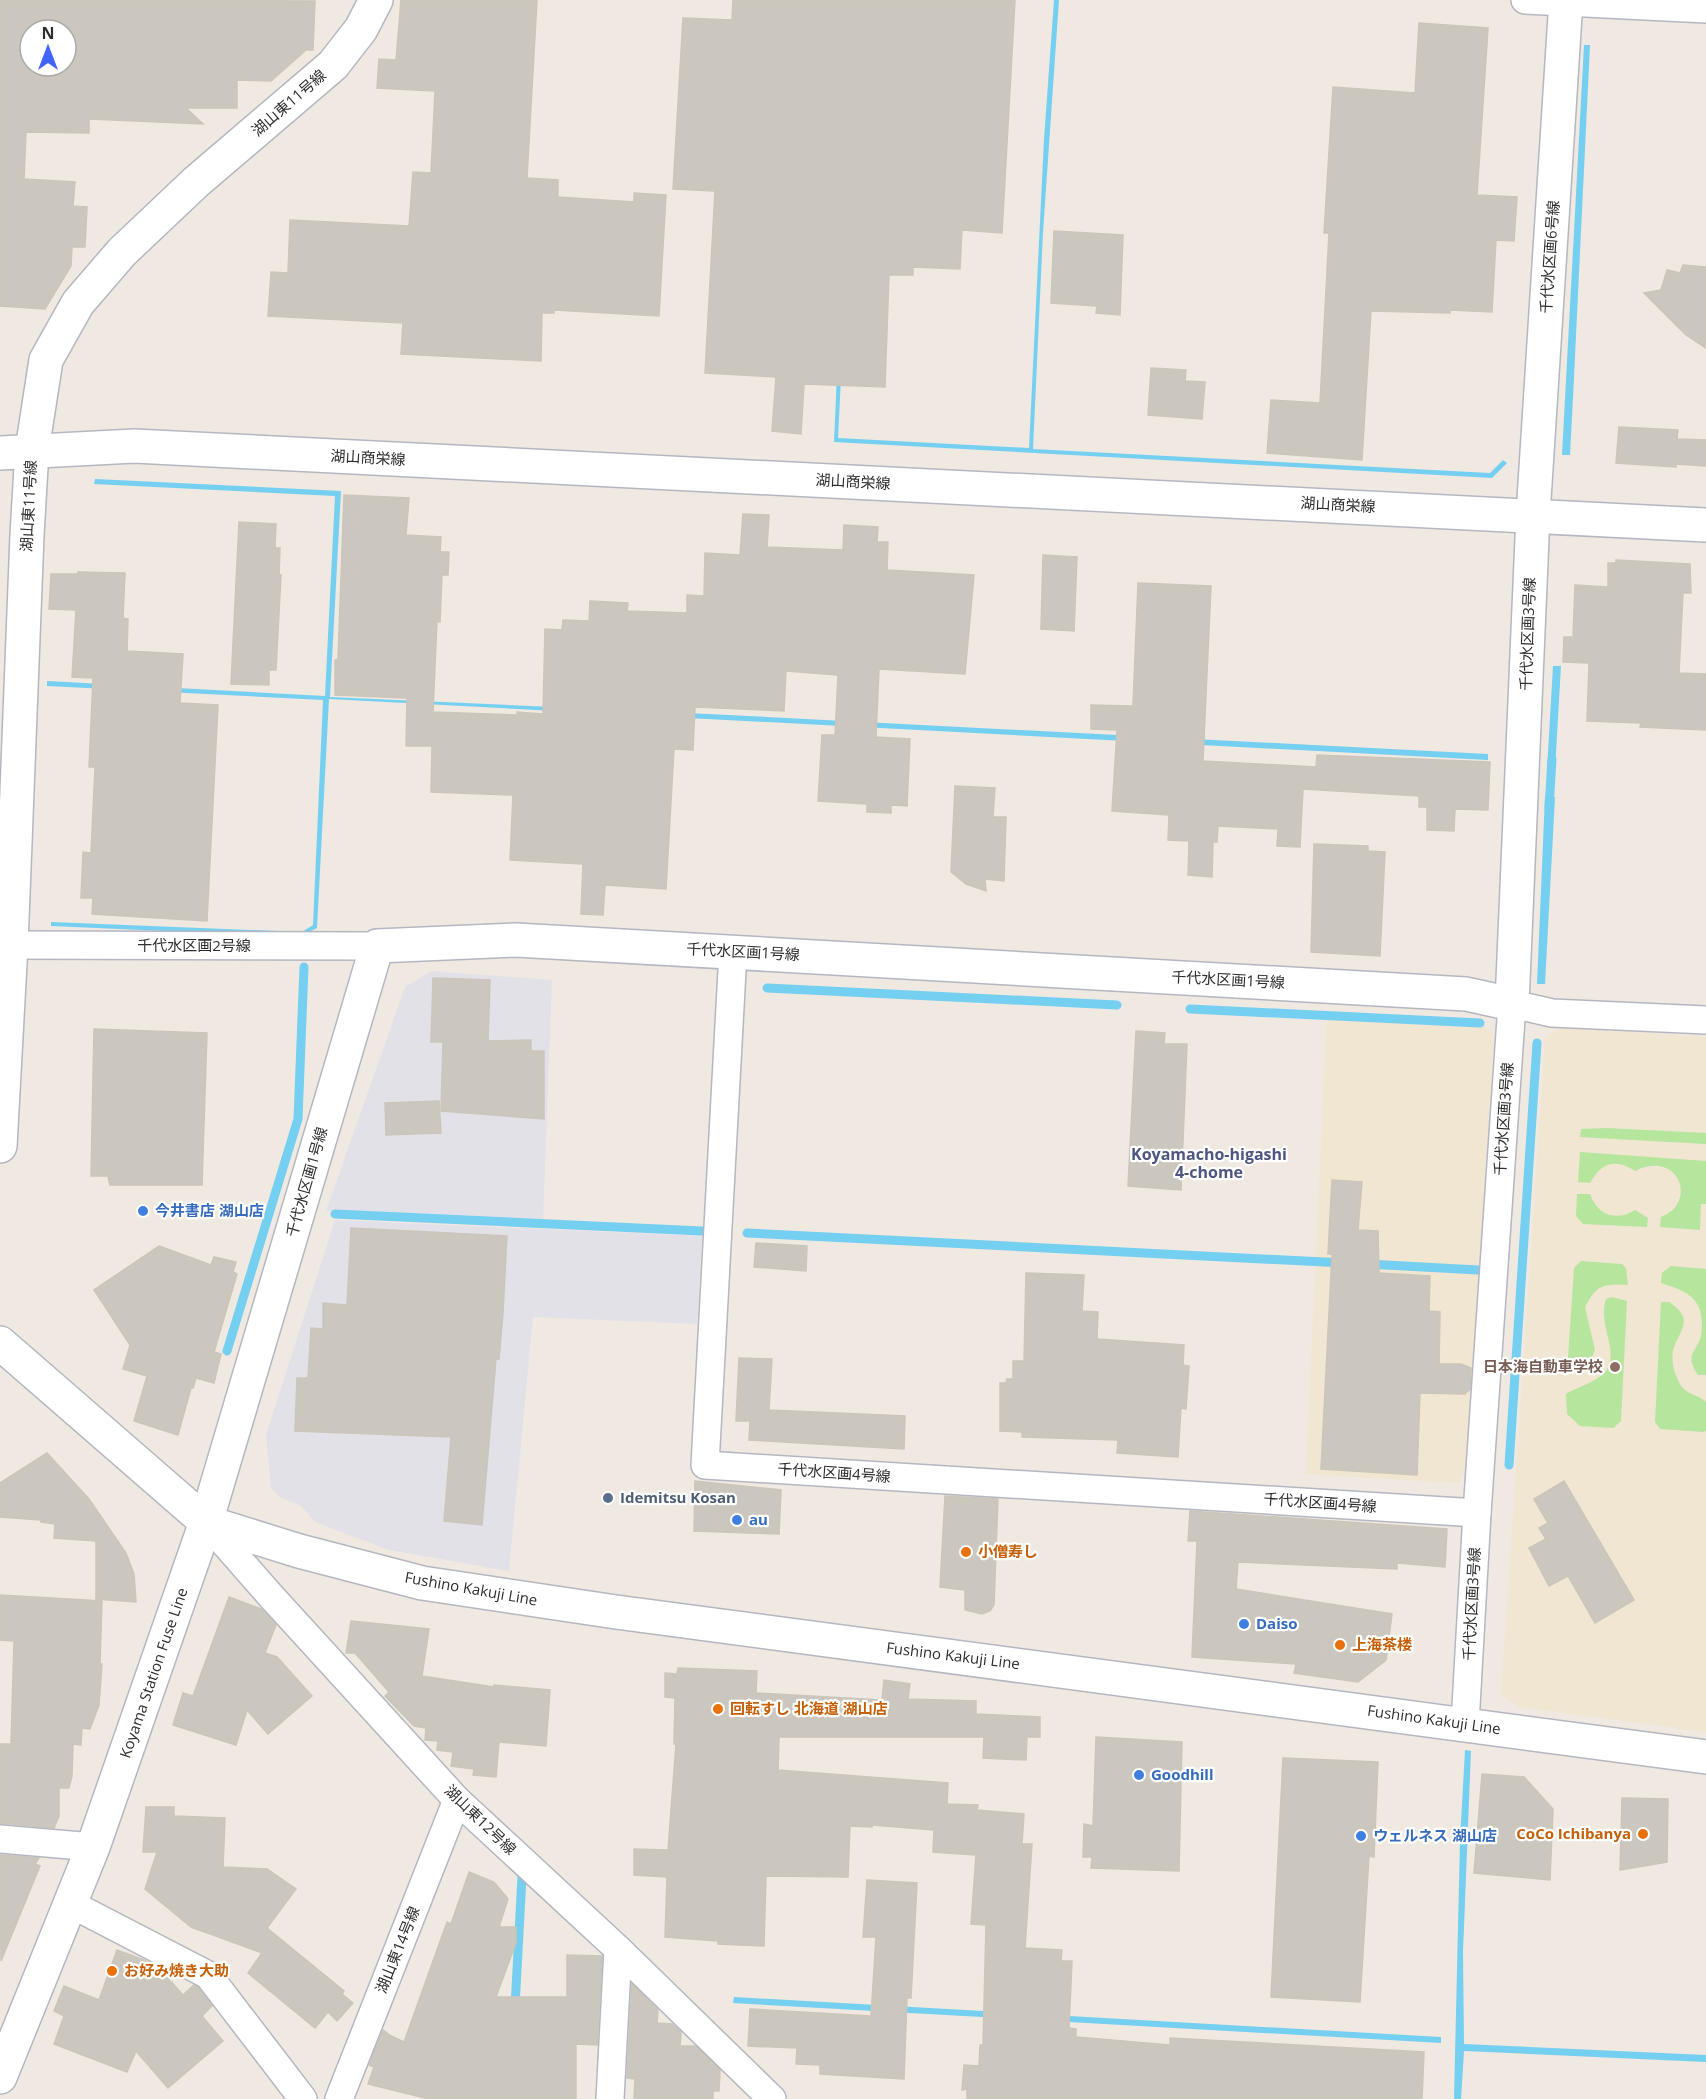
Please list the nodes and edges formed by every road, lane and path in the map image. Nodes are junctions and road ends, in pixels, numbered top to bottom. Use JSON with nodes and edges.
{"nodes":[{"id":1,"x":376,"y":0,"type":"edge"},
{"id":2,"x":1525,"y":0,"type":"edge"},
{"id":3,"x":1566,"y":1,"type":"edge"},
{"id":4,"x":1706,"y":9,"type":"edge"},
{"id":5,"x":16,"y":451,"type":"edge"},
{"id":6,"x":1533,"y":515,"type":"junction"},
{"id":7,"x":1706,"y":525,"type":"edge"},
{"id":8,"x":10,"y":945,"type":"junction"},
{"id":9,"x":377,"y":946,"type":"junction"},
{"id":10,"x":733,"y":952,"type":"junction"},
{"id":11,"x":1512,"y":1004,"type":"junction"},
{"id":12,"x":1706,"y":1020,"type":"edge"},
{"id":13,"x":0,"y":1146,"type":"edge"},
{"id":14,"x":0,"y":1343,"type":"edge"},
{"id":15,"x":1477,"y":1513,"type":"junction"},
{"id":16,"x":206,"y":1522,"type":"junction"},
{"id":17,"x":1466,"y":1724,"type":"junction"},
{"id":18,"x":1706,"y":1757,"type":"edge"},
{"id":19,"x":457,"y":1800,"type":"junction"},
{"id":20,"x":0,"y":1839,"type":"edge"},
{"id":21,"x":93,"y":1846,"type":"junction"},
{"id":22,"x":71,"y":1905,"type":"junction"},
{"id":23,"x":618,"y":1949,"type":"junction"},
{"id":24,"x":0,"y":2077,"type":"edge"},
{"id":25,"x":744,"y":2086,"type":"edge"},
{"id":26,"x":303,"y":2099,"type":"edge"},
{"id":27,"x":339,"y":2099,"type":"edge"},
{"id":28,"x":610,"y":2099,"type":"edge"},
{"id":29,"x":772,"y":2099,"type":"edge"}],
"edges":[{"from":1,"to":5,"type":"street","name":"湖山東11号線"},
{"from":2,"to":3,"type":"street"},
{"from":3,"to":4,"type":"street"},
{"from":3,"to":6,"type":"street","name":"千代水区画6号線"},
{"from":5,"to":6,"type":"street","name":"湖山商栄線"},
{"from":5,"to":8,"type":"street","name":"湖山東11号線"},
{"from":6,"to":7,"type":"street","name":"湖山商栄線"},
{"from":6,"to":11,"type":"street","name":"千代水区画3号線"},
{"from":8,"to":9,"type":"street","name":"千代水区画2号線"},
{"from":8,"to":13,"type":"street","name":"湖山東11号線"},
{"from":9,"to":10,"type":"street","name":"千代水区画1号線"},
{"from":9,"to":16,"type":"street","name":"千代水区画1号線"},
{"from":10,"to":11,"type":"street","name":"千代水区画1号線"},
{"from":10,"to":15,"type":"street","name":"千代水区画4号線"},
{"from":11,"to":12,"type":"street","name":"千代水区画1号線"},
{"from":11,"to":15,"type":"street","name":"千代水区画3号線"},
{"from":14,"to":16,"type":"street"},
{"from":15,"to":17,"type":"street","name":"千代水区画3号線"},
{"from":16,"to":17,"type":"street","name":"Fushino Kakuji Line"},
{"from":16,"to":19,"type":"street","name":"湖山東12号線"},
{"from":16,"to":21,"type":"street","name":"Koyama Station Fuse Line"},
{"from":17,"to":18,"type":"street","name":"Fushino Kakuji Line"},
{"from":19,"to":23,"type":"street","name":"湖山東12号線"},
{"from":19,"to":27,"type":"street","name":"湖山東14号線"},
{"from":20,"to":21,"type":"street"},
{"from":21,"to":22,"type":"street","name":"Koyama Station Fuse Line"},
{"from":22,"to":24,"type":"street","name":"Koyama Station Fuse Line"},
{"from":22,"to":26,"type":"street"},
{"from":23,"to":25,"type":"street","name":"湖山東12号線"},
{"from":23,"to":28,"type":"street"},
{"from":25,"to":29,"type":"street","name":"湖山東12号線"}]}
